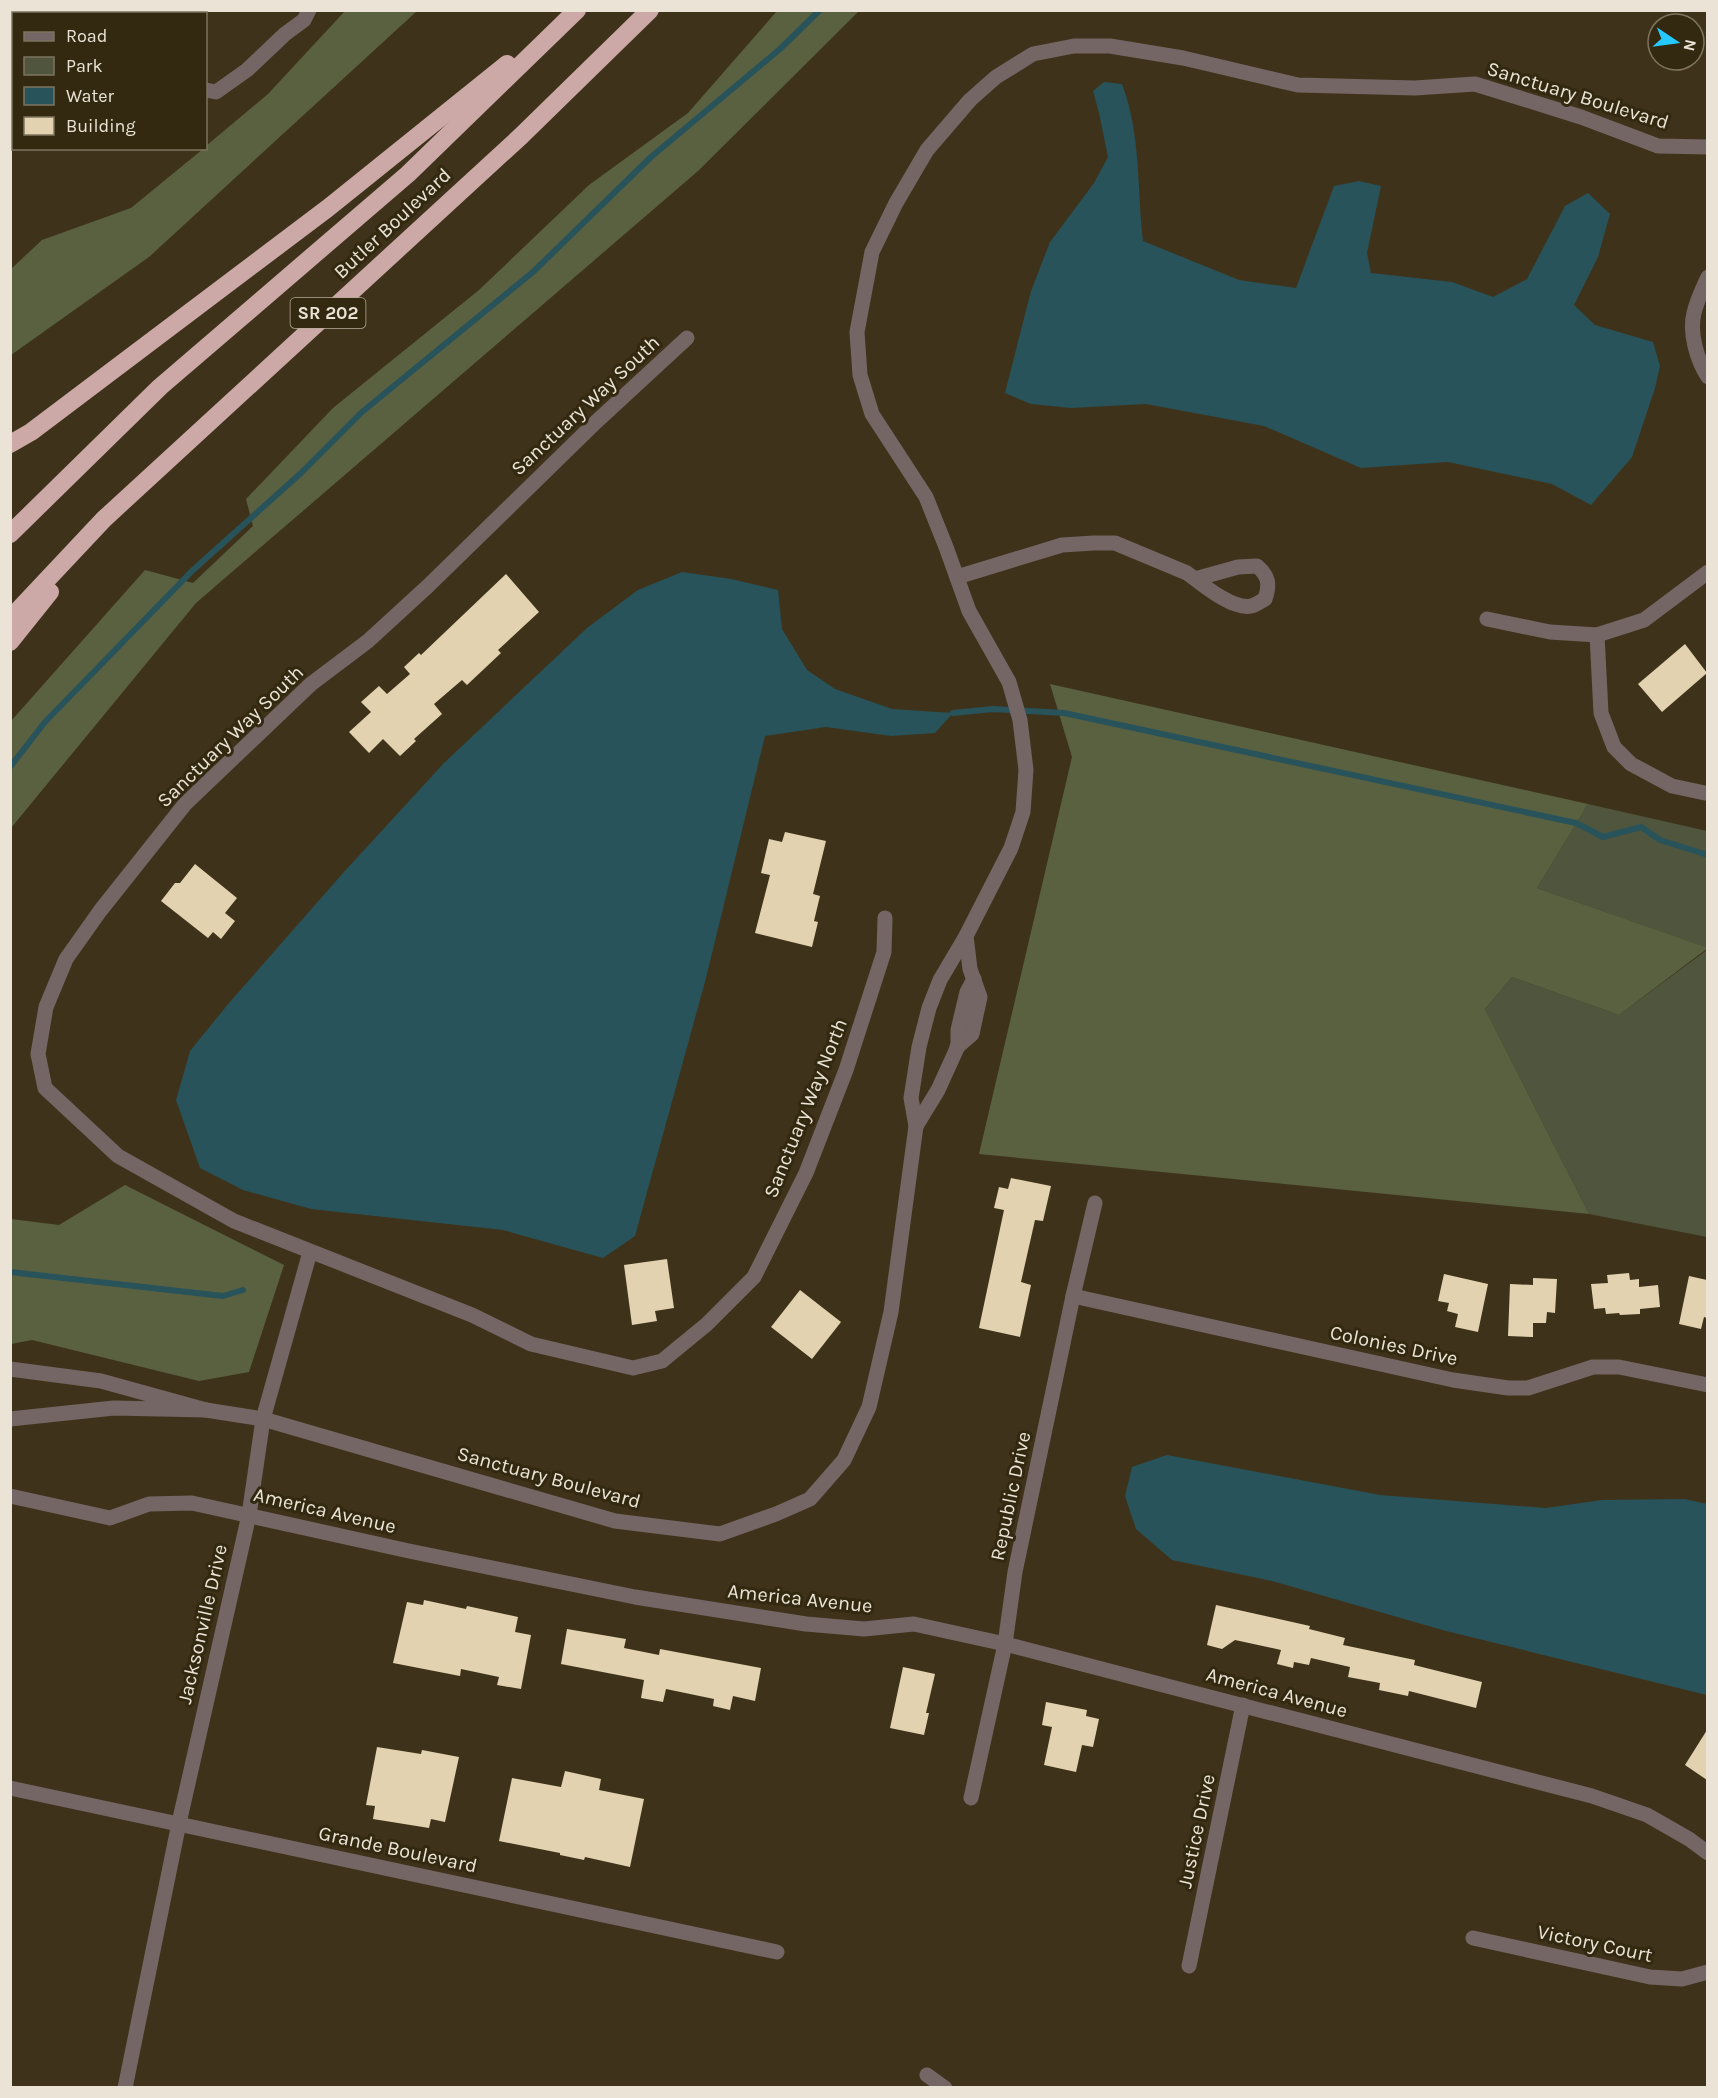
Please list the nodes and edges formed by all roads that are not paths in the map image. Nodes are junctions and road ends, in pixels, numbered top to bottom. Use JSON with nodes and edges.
{"nodes":[{"id":1,"x":309,"y":10,"type":"edge"},
{"id":2,"x":575,"y":10,"type":"edge"},
{"id":3,"x":650,"y":10,"type":"edge"},
{"id":4,"x":207,"y":90,"type":"edge"},
{"id":5,"x":1707,"y":147,"type":"edge"},
{"id":6,"x":1707,"y":277,"type":"edge"},
{"id":7,"x":687,"y":338,"type":"dead end"},
{"id":8,"x":1707,"y":377,"type":"edge"},
{"id":9,"x":10,"y":444,"type":"edge"},
{"id":10,"x":104,"y":519,"type":"junction"},
{"id":11,"x":10,"y":534,"type":"edge"},
{"id":12,"x":1707,"y":572,"type":"edge"},
{"id":13,"x":957,"y":577,"type":"junction"},
{"id":14,"x":1195,"y":579,"type":"dead end"},
{"id":15,"x":10,"y":619,"type":"edge"},
{"id":16,"x":1487,"y":619,"type":"dead end"},
{"id":17,"x":1597,"y":635,"type":"junction"},
{"id":18,"x":10,"y":642,"type":"edge"},
{"id":19,"x":1705,"y":793,"type":"dead end"},
{"id":20,"x":885,"y":918,"type":"dead end"},
{"id":21,"x":966,"y":936,"type":"junction"},
{"id":22,"x":916,"y":1126,"type":"junction"},
{"id":23,"x":1095,"y":1203,"type":"dead end"},
{"id":24,"x":310,"y":1252,"type":"junction"},
{"id":25,"x":1073,"y":1296,"type":"junction"},
{"id":26,"x":10,"y":1369,"type":"edge"},
{"id":27,"x":1707,"y":1385,"type":"edge"},
{"id":28,"x":206,"y":1410,"type":"junction"},
{"id":29,"x":10,"y":1419,"type":"edge"},
{"id":30,"x":263,"y":1419,"type":"junction"},
{"id":31,"x":10,"y":1496,"type":"edge"},
{"id":32,"x":249,"y":1515,"type":"junction"},
{"id":33,"x":1005,"y":1644,"type":"junction"},
{"id":34,"x":1243,"y":1705,"type":"junction"},
{"id":35,"x":10,"y":1788,"type":"edge"},
{"id":36,"x":971,"y":1798,"type":"dead end"},
{"id":37,"x":179,"y":1823,"type":"junction"},
{"id":38,"x":1707,"y":1853,"type":"edge"},
{"id":39,"x":1473,"y":1938,"type":"dead end"},
{"id":40,"x":777,"y":1952,"type":"dead end"},
{"id":41,"x":1189,"y":1966,"type":"dead end"},
{"id":42,"x":1707,"y":1972,"type":"edge"},
{"id":43,"x":927,"y":2075,"type":"dead end"},
{"id":44,"x":125,"y":2088,"type":"edge"},
{"id":45,"x":945,"y":2088,"type":"edge"}],
"edges":[{"from":1,"to":4,"type":"street"},
{"from":2,"to":9,"type":"highway"},
{"from":2,"to":11,"type":"highway","name":"Butler Boulevard","number":"SR 202"},
{"from":3,"to":10,"type":"highway","name":"Butler Boulevard","number":"SR 202"},
{"from":5,"to":13,"type":"street","name":"Sanctuary Boulevard"},
{"from":6,"to":8,"type":"street"},
{"from":7,"to":24,"type":"street","name":"Sanctuary Way South"},
{"from":10,"to":15,"type":"highway","name":"Butler Boulevard","number":"SR 202"},
{"from":10,"to":18,"type":"highway"},
{"from":12,"to":17,"type":"street"},
{"from":13,"to":14,"type":"street"},
{"from":13,"to":21,"type":"street","name":"Sanctuary Boulevard"},
{"from":16,"to":17,"type":"street"},
{"from":17,"to":19,"type":"street"},
{"from":20,"to":24,"type":"street","name":"Sanctuary Way North"},
{"from":21,"to":22,"type":"street","name":"Sanctuary Boulevard"},
{"from":21,"to":22,"type":"street","name":"Sanctuary Boulevard"},
{"from":22,"to":30,"type":"street","name":"Sanctuary Boulevard"},
{"from":23,"to":25,"type":"street","name":"Republic Drive"},
{"from":24,"to":30,"type":"street","name":"Jacksonville Drive"},
{"from":25,"to":27,"type":"street","name":"Colonies Drive"},
{"from":25,"to":33,"type":"street","name":"Republic Drive"},
{"from":26,"to":28,"type":"street","name":"Sanctuary Boulevard"},
{"from":28,"to":29,"type":"street","name":"Sanctuary Boulevard"},
{"from":28,"to":30,"type":"street","name":"Sanctuary Boulevard"},
{"from":30,"to":32,"type":"street","name":"Jacksonville Drive"},
{"from":31,"to":32,"type":"street","name":"America Avenue"},
{"from":32,"to":33,"type":"street","name":"America Avenue"},
{"from":32,"to":37,"type":"street","name":"Jacksonville Drive"},
{"from":33,"to":34,"type":"street","name":"America Avenue"},
{"from":33,"to":36,"type":"street","name":"Republic Drive"},
{"from":34,"to":38,"type":"street","name":"America Avenue"},
{"from":34,"to":41,"type":"street","name":"Justice Drive"},
{"from":35,"to":37,"type":"street","name":"Grande Boulevard"},
{"from":37,"to":40,"type":"street","name":"Grande Boulevard"},
{"from":37,"to":44,"type":"street","name":"Jacksonville Drive"},
{"from":39,"to":42,"type":"street","name":"Victory Court"},
{"from":43,"to":45,"type":"street"}]}
